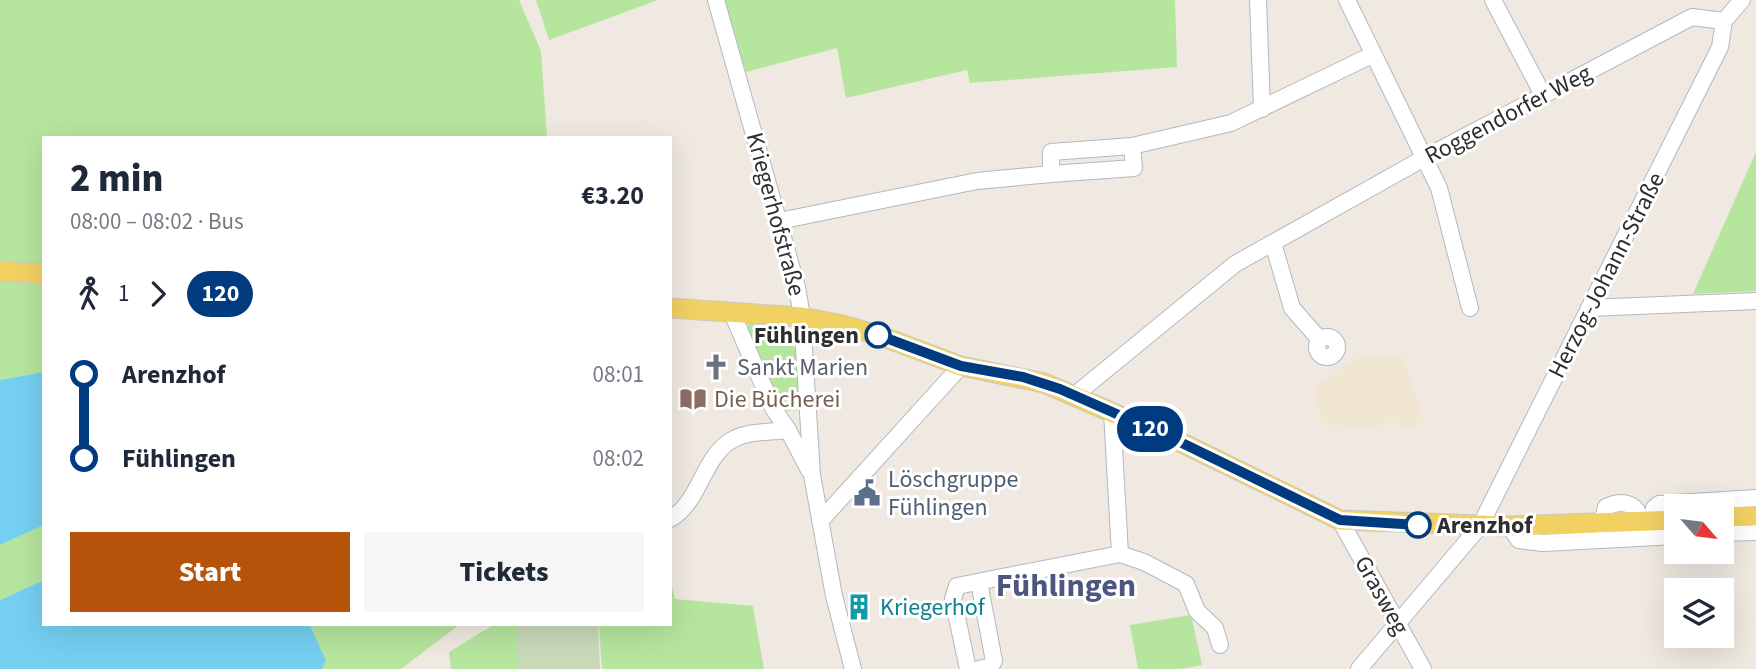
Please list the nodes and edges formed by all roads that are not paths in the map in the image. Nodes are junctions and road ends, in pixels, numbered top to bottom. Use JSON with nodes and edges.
{"nodes":[{"id":1,"x":716,"y":0,"type":"edge"},
{"id":2,"x":1258,"y":0,"type":"edge"},
{"id":3,"x":1347,"y":0,"type":"edge"},
{"id":4,"x":1493,"y":0,"type":"edge"},
{"id":5,"x":1742,"y":0,"type":"edge"},
{"id":6,"x":1724,"y":21,"type":"junction"},
{"id":7,"x":1371,"y":55,"type":"junction"},
{"id":8,"x":1543,"y":95,"type":"junction"},
{"id":9,"x":1262,"y":109,"type":"junction"},
{"id":10,"x":1426,"y":156,"type":"junction"},
{"id":11,"x":779,"y":221,"type":"junction"},
{"id":12,"x":1273,"y":243,"type":"junction"},
{"id":13,"x":0,"y":271,"type":"edge"},
{"id":14,"x":42,"y":274,"type":"edge"},
{"id":15,"x":1756,"y":300,"type":"edge"},
{"id":16,"x":1470,"y":307,"type":"dead end"},
{"id":17,"x":672,"y":308,"type":"edge"},
{"id":18,"x":1589,"y":308,"type":"junction"},
{"id":19,"x":732,"y":313,"type":"junction"},
{"id":20,"x":802,"y":317,"type":"junction"},
{"id":21,"x":1320,"y":340,"type":"dead end"},
{"id":22,"x":961,"y":366,"type":"junction"},
{"id":23,"x":1075,"y":395,"type":"junction"},
{"id":24,"x":1112,"y":412,"type":"junction"},
{"id":25,"x":788,"y":430,"type":"junction"},
{"id":26,"x":811,"y":475,"type":"junction"},
{"id":27,"x":1756,"y":498,"type":"edge"},
{"id":28,"x":1646,"y":512,"type":"junction"},
{"id":29,"x":1756,"y":516,"type":"edge"},
{"id":30,"x":1664,"y":517,"type":"edge"},
{"id":31,"x":1734,"y":517,"type":"edge"},
{"id":32,"x":672,"y":518,"type":"edge"},
{"id":33,"x":822,"y":519,"type":"junction"},
{"id":34,"x":1340,"y":520,"type":"junction"},
{"id":35,"x":1480,"y":526,"type":"junction"},
{"id":36,"x":1509,"y":526,"type":"junction"},
{"id":37,"x":1756,"y":531,"type":"edge"},
{"id":38,"x":1734,"y":532,"type":"edge"},
{"id":39,"x":1664,"y":537,"type":"edge"},
{"id":40,"x":1120,"y":554,"type":"junction"},
{"id":41,"x":979,"y":582,"type":"junction"},
{"id":42,"x":1397,"y":622,"type":"junction"},
{"id":43,"x":1220,"y":645,"type":"dead end"},
{"id":44,"x":853,"y":669,"type":"edge"},
{"id":45,"x":968,"y":669,"type":"edge"},
{"id":46,"x":979,"y":669,"type":"edge"},
{"id":47,"x":1359,"y":669,"type":"edge"},
{"id":48,"x":1423,"y":669,"type":"edge"}],
"edges":[{"from":1,"to":11,"type":"street","name":"Kriegerhofstraße"},
{"from":2,"to":9,"type":"street"},
{"from":3,"to":7,"type":"street"},
{"from":4,"to":8,"type":"street"},
{"from":5,"to":6,"type":"street"},
{"from":6,"to":8,"type":"street","name":"Roggendorfer Weg"},
{"from":6,"to":18,"type":"street","name":"Herzog-Johann-Straße"},
{"from":7,"to":9,"type":"street"},
{"from":7,"to":10,"type":"street"},
{"from":8,"to":10,"type":"street","name":"Roggendorfer Weg"},
{"from":9,"to":11,"type":"street"},
{"from":10,"to":12,"type":"street","name":"Roggendorfer Weg"},
{"from":10,"to":16,"type":"street"},
{"from":11,"to":20,"type":"street","name":"Kriegerhofstraße"},
{"from":12,"to":21,"type":"street"},
{"from":12,"to":23,"type":"street","name":"Roggendorfer Weg"},
{"from":13,"to":14,"type":"main road"},
{"from":15,"to":18,"type":"street"},
{"from":17,"to":19,"type":"main road"},
{"from":18,"to":35,"type":"street","name":"Herzog-Johann-Straße"},
{"from":19,"to":20,"type":"main road"},
{"from":19,"to":25,"type":"street","name":"Kriegerhofstraße"},
{"from":20,"to":22,"type":"main road"},
{"from":20,"to":26,"type":"street","name":"Kriegerhofstraße"},
{"from":22,"to":23,"type":"main road"},
{"from":22,"to":33,"type":"street"},
{"from":23,"to":24,"type":"main road"},
{"from":24,"to":34,"type":"main road"},
{"from":24,"to":40,"type":"street"},
{"from":25,"to":26,"type":"street","name":"Kriegerhofstraße"},
{"from":25,"to":32,"type":"street"},
{"from":26,"to":33,"type":"street","name":"Kriegerhofstraße"},
{"from":27,"to":28,"type":"street"},
{"from":28,"to":30,"type":"main road"},
{"from":28,"to":36,"type":"main road"},
{"from":29,"to":31,"type":"main road"},
{"from":33,"to":44,"type":"street","name":"Kriegerhofstraße"},
{"from":34,"to":35,"type":"main road"},
{"from":34,"to":42,"type":"street","name":"Grasweg"},
{"from":35,"to":36,"type":"main road"},
{"from":35,"to":42,"type":"street","name":"Herzog-Johann-Straße"},
{"from":36,"to":39,"type":"street"},
{"from":37,"to":38,"type":"street"},
{"from":40,"to":41,"type":"street"},
{"from":40,"to":43,"type":"street"},
{"from":41,"to":45,"type":"street"},
{"from":41,"to":46,"type":"street"},
{"from":42,"to":47,"type":"street","name":"Herzog-Johann-Straße"},
{"from":42,"to":48,"type":"street","name":"Grasweg"}]}
